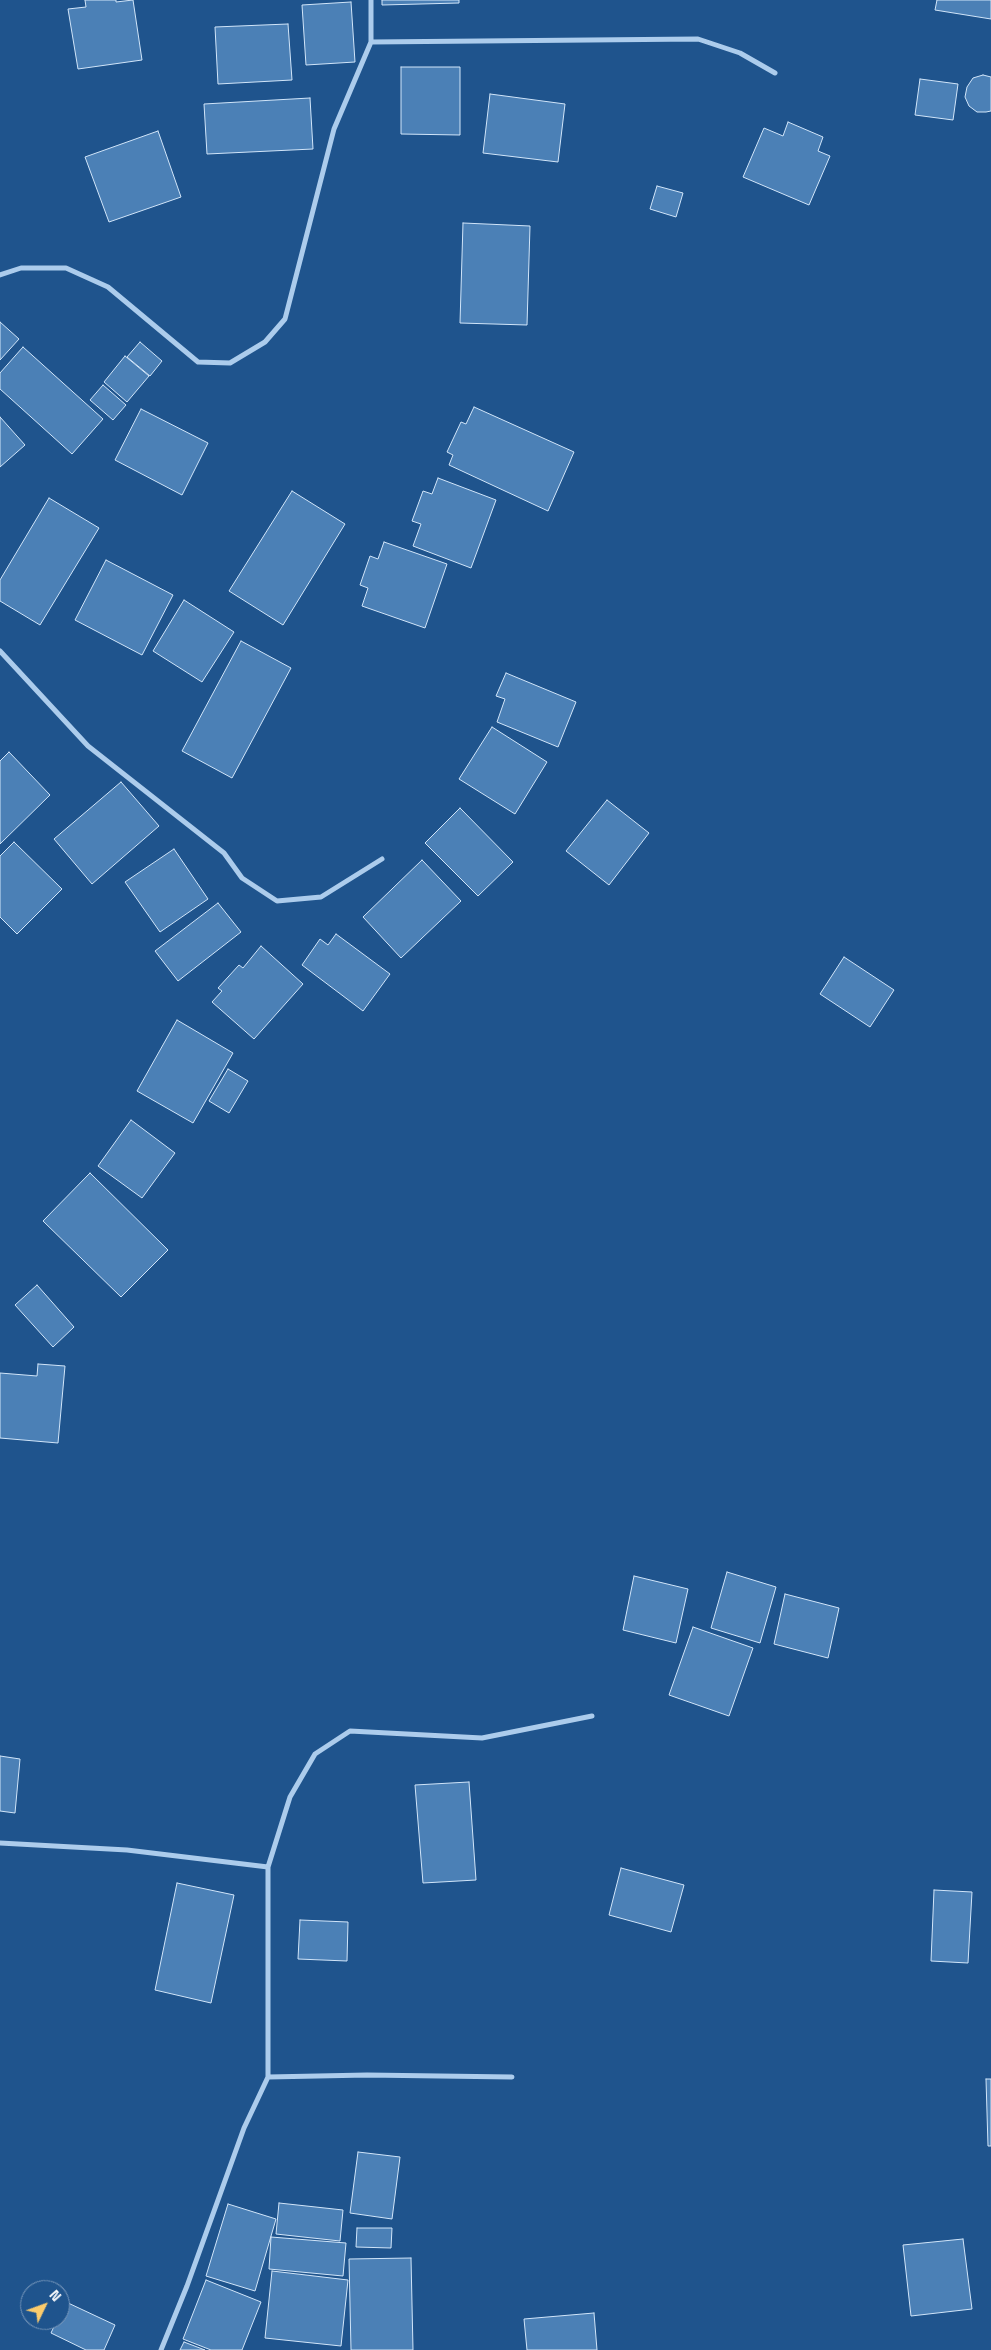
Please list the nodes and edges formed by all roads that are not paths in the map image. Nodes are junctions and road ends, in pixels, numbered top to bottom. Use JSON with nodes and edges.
{"nodes":[{"id":1,"x":370,"y":0,"type":"edge"},
{"id":2,"x":371,"y":42,"type":"junction"},
{"id":3,"x":775,"y":73,"type":"dead end"},
{"id":4,"x":0,"y":275,"type":"edge"},
{"id":5,"x":0,"y":650,"type":"edge"},
{"id":6,"x":382,"y":859,"type":"dead end"},
{"id":7,"x":592,"y":1716,"type":"dead end"},
{"id":8,"x":0,"y":1843,"type":"edge"},
{"id":9,"x":268,"y":1867,"type":"junction"},
{"id":10,"x":268,"y":2077,"type":"junction"},
{"id":11,"x":512,"y":2077,"type":"dead end"},
{"id":12,"x":161,"y":2350,"type":"edge"}],
"edges":[{"from":1,"to":2,"type":"street"},
{"from":2,"to":3,"type":"street"},
{"from":2,"to":4,"type":"street"},
{"from":5,"to":6,"type":"street"},
{"from":7,"to":9,"type":"street"},
{"from":8,"to":9,"type":"street"},
{"from":9,"to":10,"type":"street"},
{"from":10,"to":11,"type":"street"},
{"from":10,"to":12,"type":"street"}]}
